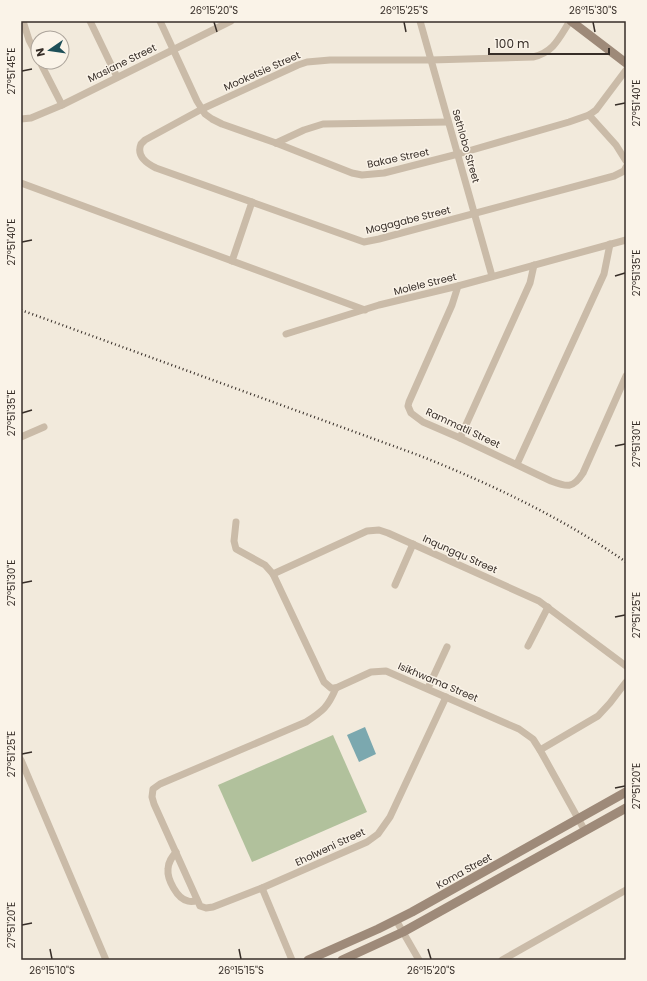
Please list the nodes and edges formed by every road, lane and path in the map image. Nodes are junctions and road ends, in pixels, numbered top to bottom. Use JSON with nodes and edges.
{"nodes":[{"id":1,"x":23,"y":21,"type":"edge"},
{"id":2,"x":90,"y":21,"type":"edge"},
{"id":3,"x":160,"y":21,"type":"edge"},
{"id":4,"x":231,"y":21,"type":"edge"},
{"id":5,"x":420,"y":21,"type":"edge"},
{"id":6,"x":571,"y":21,"type":"edge"},
{"id":7,"x":30,"y":42,"type":"edge"},
{"id":8,"x":173,"y":50,"type":"junction"},
{"id":9,"x":431,"y":60,"type":"junction"},
{"id":10,"x":626,"y":63,"type":"edge"},
{"id":11,"x":44,"y":70,"type":"edge"},
{"id":12,"x":626,"y":70,"type":"edge"},
{"id":13,"x":117,"y":77,"type":"junction"},
{"id":14,"x":62,"y":105,"type":"junction"},
{"id":15,"x":202,"y":109,"type":"junction"},
{"id":16,"x":589,"y":115,"type":"junction"},
{"id":17,"x":21,"y":119,"type":"edge"},
{"id":18,"x":448,"y":122,"type":"junction"},
{"id":19,"x":276,"y":144,"type":"junction"},
{"id":20,"x":140,"y":148,"type":"joint"},
{"id":21,"x":458,"y":154,"type":"junction"},
{"id":22,"x":626,"y":161,"type":"edge"},
{"id":23,"x":626,"y":167,"type":"edge"},
{"id":24,"x":21,"y":184,"type":"edge"},
{"id":25,"x":252,"y":202,"type":"junction"},
{"id":26,"x":475,"y":214,"type":"junction"},
{"id":27,"x":626,"y":240,"type":"edge"},
{"id":28,"x":610,"y":244,"type":"junction"},
{"id":29,"x":232,"y":261,"type":"junction"},
{"id":30,"x":534,"y":265,"type":"junction"},
{"id":31,"x":492,"y":276,"type":"junction"},
{"id":32,"x":458,"y":286,"type":"junction"},
{"id":33,"x":365,"y":310,"type":"junction"},
{"id":34,"x":286,"y":334,"type":"dead end"},
{"id":35,"x":626,"y":376,"type":"edge"},
{"id":36,"x":44,"y":427,"type":"dead end"},
{"id":37,"x":21,"y":437,"type":"edge"},
{"id":38,"x":460,"y":438,"type":"junction"},
{"id":39,"x":517,"y":464,"type":"junction"},
{"id":40,"x":236,"y":522,"type":"dead end"},
{"id":41,"x":413,"y":544,"type":"junction"},
{"id":42,"x":273,"y":574,"type":"junction"},
{"id":43,"x":395,"y":585,"type":"dead end"},
{"id":44,"x":548,"y":607,"type":"junction"},
{"id":45,"x":528,"y":646,"type":"dead end"},
{"id":46,"x":447,"y":647,"type":"dead end"},
{"id":47,"x":626,"y":666,"type":"edge"},
{"id":48,"x":626,"y":682,"type":"edge"},
{"id":49,"x":336,"y":688,"type":"junction"},
{"id":50,"x":428,"y":688,"type":"junction"},
{"id":51,"x":446,"y":697,"type":"junction"},
{"id":52,"x":540,"y":750,"type":"junction"},
{"id":53,"x":21,"y":760,"type":"edge"},
{"id":54,"x":626,"y":792,"type":"edge"},
{"id":55,"x":626,"y":808,"type":"edge"},
{"id":56,"x":578,"y":819,"type":"junction"},
{"id":57,"x":585,"y":831,"type":"junction"},
{"id":58,"x":176,"y":852,"type":"junction"},
{"id":59,"x":262,"y":888,"type":"junction"},
{"id":60,"x":626,"y":890,"type":"edge"},
{"id":61,"x":197,"y":900,"type":"junction"},
{"id":62,"x":396,"y":920,"type":"junction"},
{"id":63,"x":403,"y":932,"type":"junction"},
{"id":64,"x":329,"y":956,"type":"edge"},
{"id":65,"x":106,"y":960,"type":"edge"},
{"id":66,"x":292,"y":960,"type":"edge"},
{"id":67,"x":308,"y":960,"type":"edge"},
{"id":68,"x":342,"y":960,"type":"edge"},
{"id":69,"x":419,"y":960,"type":"edge"},
{"id":70,"x":502,"y":960,"type":"edge"}],
"edges":[{"from":1,"to":7,"type":"street"},
{"from":2,"to":13,"type":"street"},
{"from":3,"to":8,"type":"street","name":"Bakae Street"},
{"from":4,"to":8,"type":"street","name":"Masiane Street"},
{"from":5,"to":9,"type":"street","name":"Sethlobo Street"},
{"from":6,"to":9,"type":"street","name":"Mooketsie Street"},
{"from":6,"to":10,"type":"main road"},
{"from":8,"to":13,"type":"street","name":"Masiane Street"},
{"from":8,"to":15,"type":"street","name":"Bakae Street"},
{"from":9,"to":15,"type":"street","name":"Mooketsie Street"},
{"from":9,"to":18,"type":"street","name":"Sethlobo Street"},
{"from":11,"to":14,"type":"street"},
{"from":12,"to":16,"type":"street","name":"Bakae Street"},
{"from":13,"to":14,"type":"street","name":"Masiane Street"},
{"from":14,"to":17,"type":"street","name":"Masiane Street"},
{"from":15,"to":19,"type":"street","name":"Bakae Street"},
{"from":15,"to":20,"type":"street","name":"Mooketsie Street"},
{"from":16,"to":21,"type":"street","name":"Bakae Street"},
{"from":16,"to":22,"type":"street"},
{"from":18,"to":19,"type":"street"},
{"from":18,"to":21,"type":"street","name":"Sethlobo Street"},
{"from":19,"to":21,"type":"street","name":"Bakae Street"},
{"from":20,"to":25,"type":"street","name":"Mogagabe Street"},
{"from":21,"to":26,"type":"street","name":"Sethlobo Street"},
{"from":23,"to":26,"type":"street","name":"Mogagabe Street"},
{"from":24,"to":29,"type":"street"},
{"from":25,"to":26,"type":"street","name":"Mogagabe Street"},
{"from":25,"to":29,"type":"street"},
{"from":26,"to":31,"type":"street","name":"Sethlobo Street"},
{"from":27,"to":28,"type":"street","name":"Molele Street"},
{"from":28,"to":30,"type":"street","name":"Molele Street"},
{"from":28,"to":39,"type":"street"},
{"from":29,"to":33,"type":"street"},
{"from":30,"to":31,"type":"street","name":"Molele Street"},
{"from":30,"to":38,"type":"street"},
{"from":31,"to":32,"type":"street","name":"Molele Street"},
{"from":32,"to":33,"type":"street","name":"Molele Street"},
{"from":32,"to":38,"type":"street","name":"Rammatli Street"},
{"from":33,"to":34,"type":"street","name":"Molele Street"},
{"from":35,"to":39,"type":"street","name":"Rammatli Street"},
{"from":36,"to":37,"type":"street"},
{"from":38,"to":39,"type":"street","name":"Rammatli Street"},
{"from":40,"to":42,"type":"street"},
{"from":41,"to":42,"type":"street","name":"Inqungqu Street"},
{"from":41,"to":43,"type":"street"},
{"from":41,"to":44,"type":"street","name":"Inqungqu Street"},
{"from":42,"to":49,"type":"street"},
{"from":44,"to":45,"type":"street"},
{"from":44,"to":47,"type":"street","name":"Inqungqu Street"},
{"from":46,"to":50,"type":"street"},
{"from":48,"to":52,"type":"street"},
{"from":49,"to":50,"type":"street","name":"Isikhwama Street"},
{"from":49,"to":58,"type":"street"},
{"from":50,"to":51,"type":"street","name":"Isikhwama Street"},
{"from":51,"to":52,"type":"street","name":"Isikhwama Street"},
{"from":51,"to":59,"type":"street","name":"Eholweni Street"},
{"from":52,"to":56,"type":"street","name":"Isikhwama Street"},
{"from":53,"to":65,"type":"street"},
{"from":54,"to":56,"type":"main road","name":"Koma Street"},
{"from":55,"to":57,"type":"main road"},
{"from":56,"to":57,"type":"street","name":"Isikhwama Street"},
{"from":56,"to":62,"type":"main road","name":"Koma Street"},
{"from":57,"to":63,"type":"main road"},
{"from":58,"to":61,"type":"street"},
{"from":58,"to":61,"type":"street"},
{"from":59,"to":61,"type":"street","name":"Eholweni Street"},
{"from":59,"to":66,"type":"street"},
{"from":60,"to":70,"type":"street"},
{"from":62,"to":63,"type":"street"},
{"from":62,"to":64,"type":"main road","name":"Koma Street"},
{"from":63,"to":68,"type":"main road"},
{"from":63,"to":69,"type":"street"},
{"from":64,"to":67,"type":"main road","name":"Koma Street"}]}
